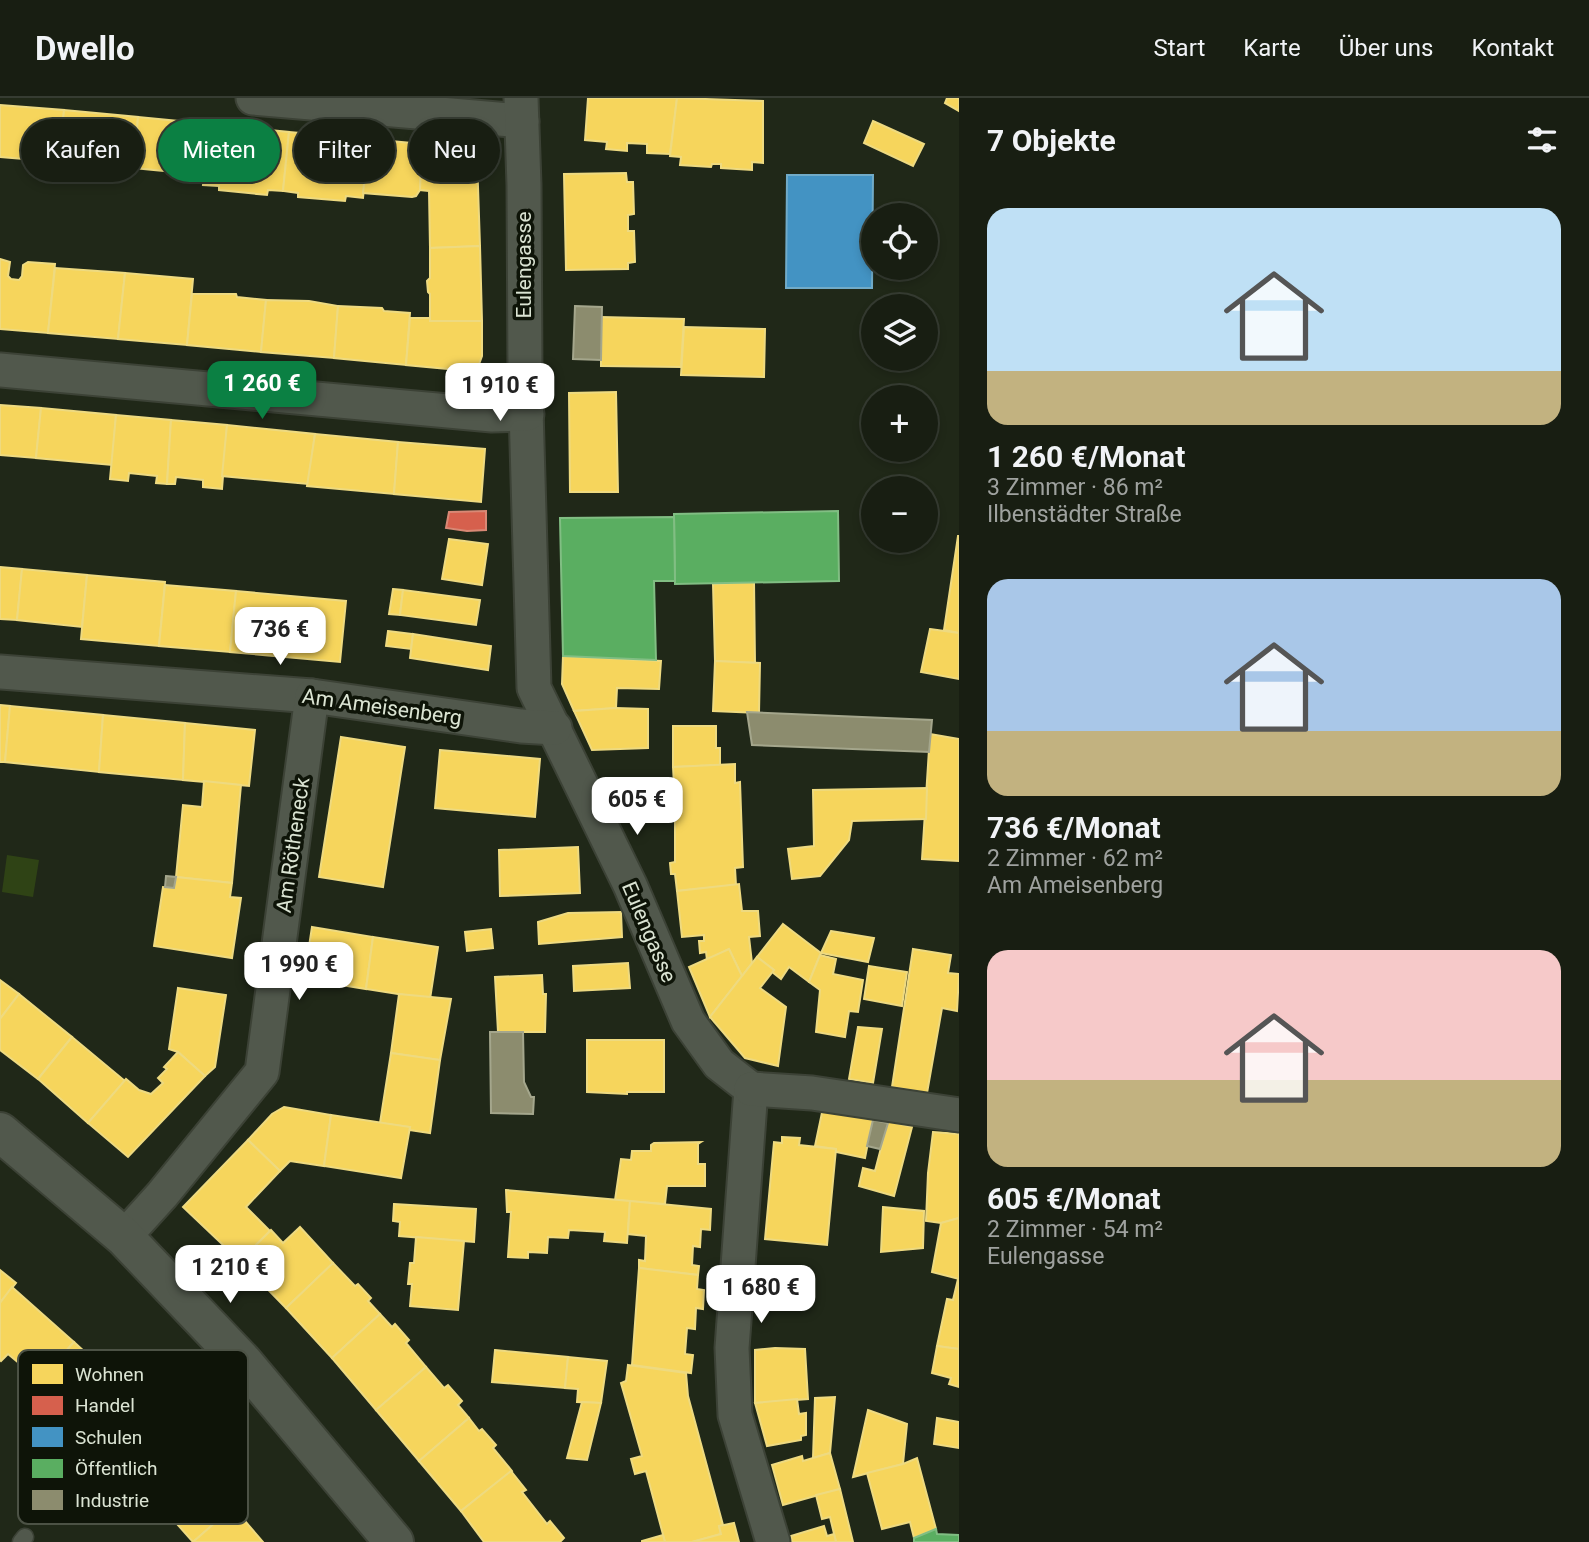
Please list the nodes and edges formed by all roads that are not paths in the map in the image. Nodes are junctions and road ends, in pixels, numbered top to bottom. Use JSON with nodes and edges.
{"nodes":[{"id":1,"x":253,"y":98,"type":"edge"},
{"id":2,"x":521,"y":109,"type":"edge"},
{"id":3,"x":0,"y":370,"type":"edge"},
{"id":4,"x":527,"y":414,"type":"junction"},
{"id":5,"x":0,"y":671,"type":"edge"},
{"id":6,"x":312,"y":696,"type":"junction"},
{"id":7,"x":555,"y":728,"type":"junction"},
{"id":8,"x":751,"y":1089,"type":"junction"},
{"id":9,"x":959,"y":1115,"type":"edge"},
{"id":10,"x":0,"y":1132,"type":"edge"},
{"id":11,"x":124,"y":1237,"type":"junction"},
{"id":12,"x":232,"y":1350,"type":"edge"},
{"id":13,"x":248,"y":1368,"type":"edge"},
{"id":14,"x":394,"y":1542,"type":"edge"},
{"id":15,"x":773,"y":1542,"type":"edge"}],
"edges":[{"from":1,"to":2,"type":"street"},
{"from":2,"to":4,"type":"street","name":"Eulengasse"},
{"from":3,"to":4,"type":"street"},
{"from":4,"to":7,"type":"street","name":"Eulengasse"},
{"from":5,"to":6,"type":"street","name":"Am Ameisenberg"},
{"from":6,"to":7,"type":"street","name":"Am Ameisenberg"},
{"from":6,"to":11,"type":"street","name":"Am Rötheneck"},
{"from":7,"to":8,"type":"street","name":"Eulengasse"},
{"from":8,"to":9,"type":"street"},
{"from":8,"to":15,"type":"street"},
{"from":10,"to":11,"type":"main road"},
{"from":11,"to":12,"type":"main road"},
{"from":13,"to":14,"type":"main road"}]}
